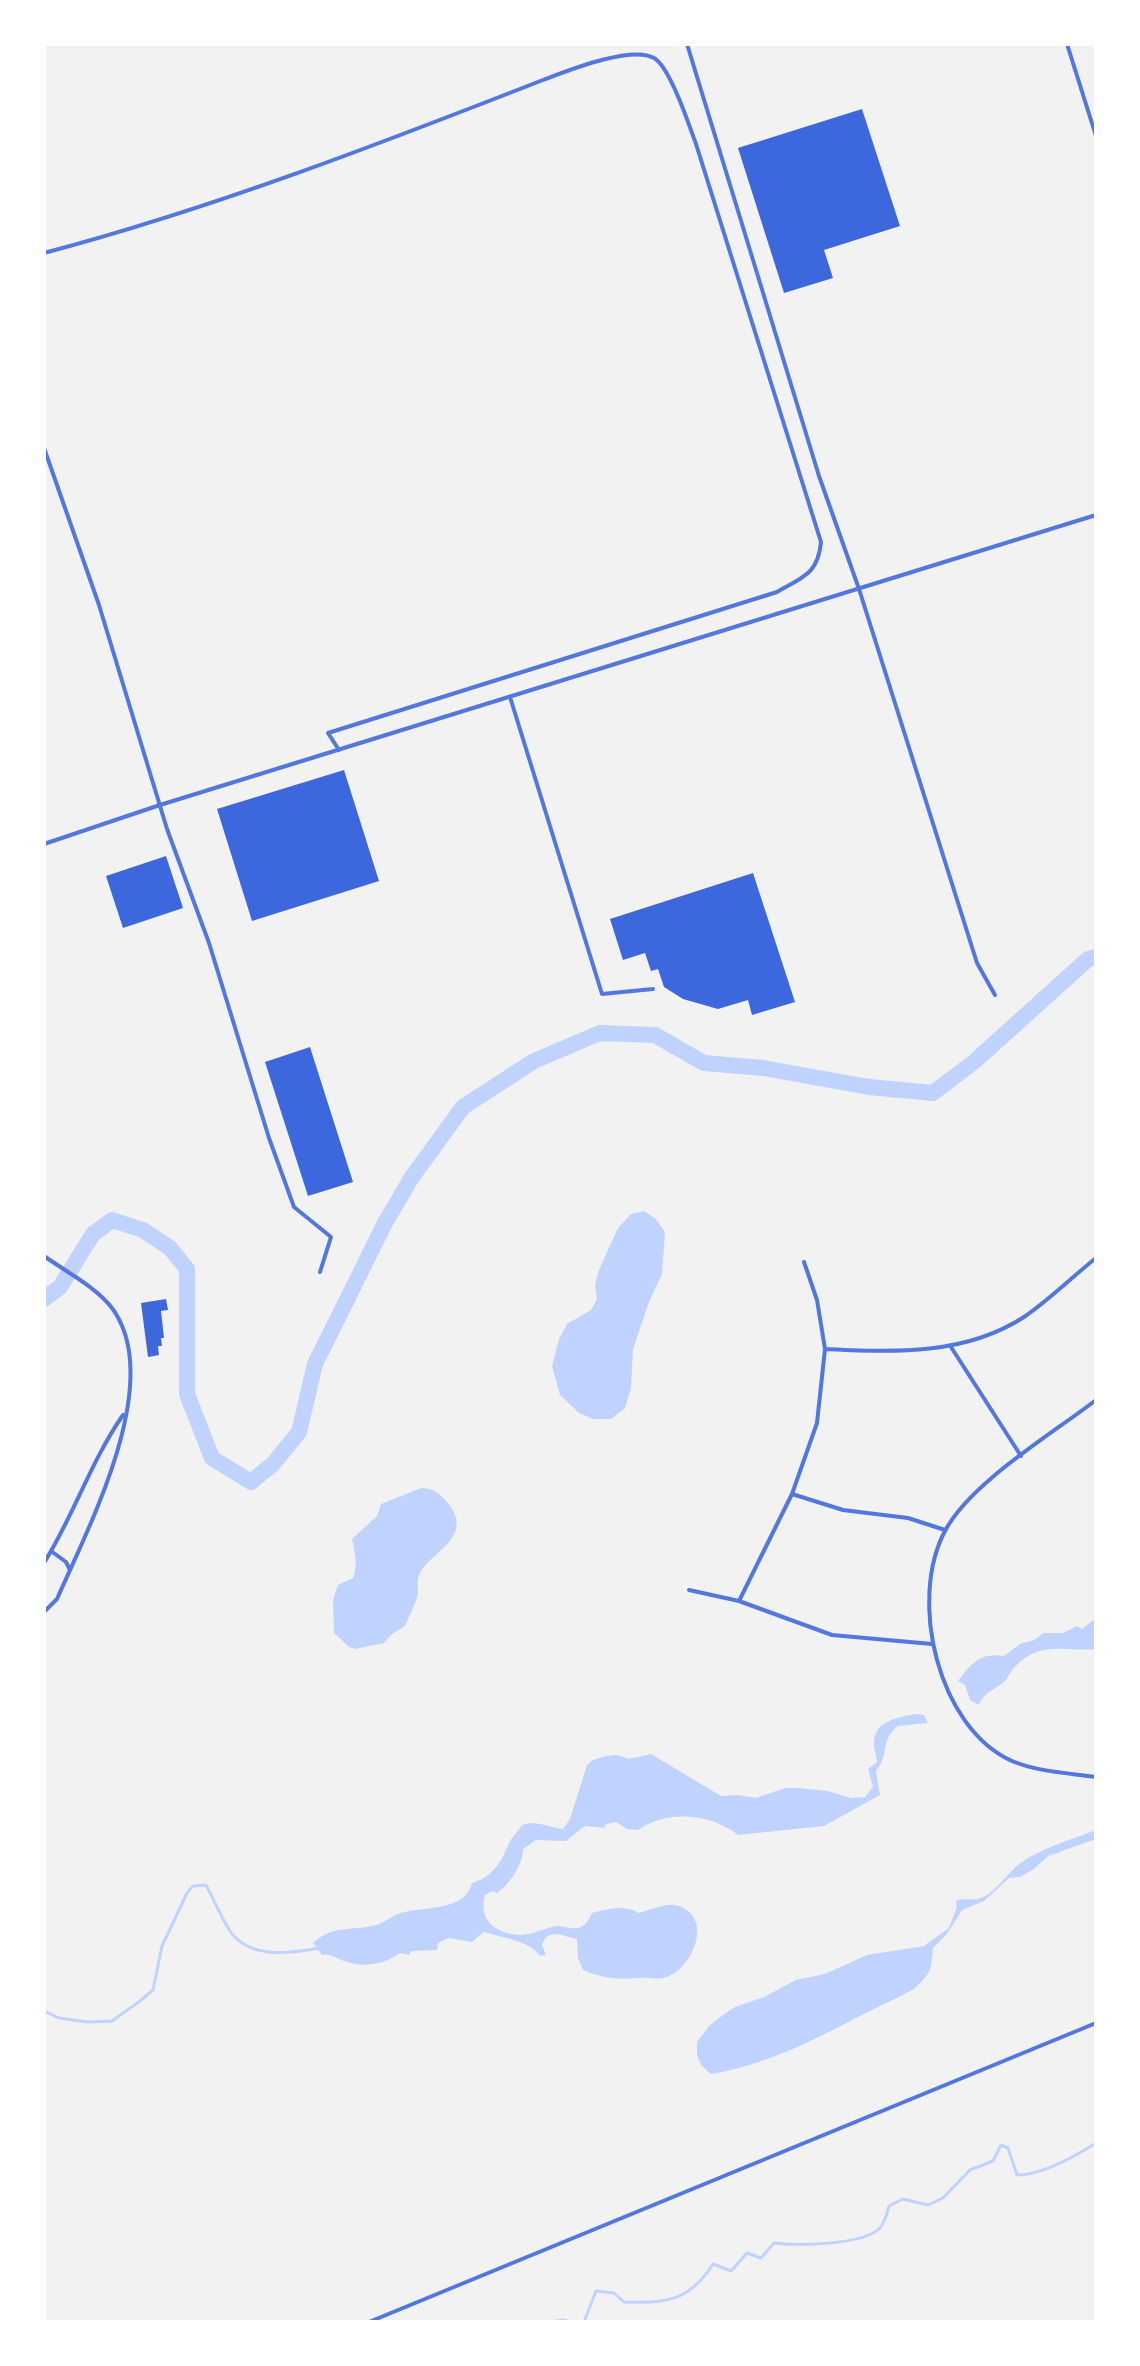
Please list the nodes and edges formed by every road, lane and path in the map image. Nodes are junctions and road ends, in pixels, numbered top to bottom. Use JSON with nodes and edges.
{"nodes":[{"id":1,"x":687,"y":44,"type":"edge"},
{"id":2,"x":1067,"y":44,"type":"edge"},
{"id":3,"x":1096,"y":136,"type":"edge"},
{"id":4,"x":44,"y":253,"type":"edge"},
{"id":5,"x":44,"y":448,"type":"edge"},
{"id":6,"x":1096,"y":515,"type":"edge"},
{"id":7,"x":859,"y":589,"type":"junction"},
{"id":8,"x":510,"y":697,"type":"junction"},
{"id":9,"x":339,"y":750,"type":"junction"},
{"id":10,"x":160,"y":805,"type":"junction"},
{"id":11,"x":44,"y":844,"type":"edge"},
{"id":12,"x":653,"y":989,"type":"dead end"},
{"id":13,"x":995,"y":995,"type":"dead end"},
{"id":14,"x":44,"y":1256,"type":"edge"},
{"id":15,"x":1096,"y":1258,"type":"edge"},
{"id":16,"x":804,"y":1262,"type":"dead end"},
{"id":17,"x":320,"y":1272,"type":"dead end"},
{"id":18,"x":951,"y":1347,"type":"junction"},
{"id":19,"x":825,"y":1349,"type":"junction"},
{"id":20,"x":1096,"y":1400,"type":"edge"},
{"id":21,"x":125,"y":1413,"type":"junction"},
{"id":22,"x":1021,"y":1457,"type":"junction"},
{"id":23,"x":792,"y":1494,"type":"junction"},
{"id":24,"x":945,"y":1530,"type":"junction"},
{"id":25,"x":51,"y":1551,"type":"junction"},
{"id":26,"x":44,"y":1563,"type":"edge"},
{"id":27,"x":70,"y":1570,"type":"junction"},
{"id":28,"x":689,"y":1590,"type":"dead end"},
{"id":29,"x":739,"y":1601,"type":"junction"},
{"id":30,"x":45,"y":1610,"type":"edge"},
{"id":31,"x":932,"y":1644,"type":"junction"},
{"id":32,"x":1096,"y":1777,"type":"edge"},
{"id":33,"x":1096,"y":2023,"type":"edge"},
{"id":34,"x":369,"y":2322,"type":"edge"}],
"edges":[{"from":1,"to":7,"type":"street"},
{"from":2,"to":3,"type":"street"},
{"from":4,"to":9,"type":"street"},
{"from":5,"to":10,"type":"street"},
{"from":6,"to":7,"type":"street"},
{"from":7,"to":8,"type":"street"},
{"from":7,"to":13,"type":"street"},
{"from":8,"to":9,"type":"street"},
{"from":8,"to":12,"type":"street"},
{"from":9,"to":10,"type":"street"},
{"from":10,"to":11,"type":"street"},
{"from":10,"to":17,"type":"street"},
{"from":14,"to":21,"type":"street"},
{"from":15,"to":18,"type":"street"},
{"from":16,"to":19,"type":"street"},
{"from":18,"to":19,"type":"street"},
{"from":18,"to":22,"type":"street"},
{"from":19,"to":23,"type":"street"},
{"from":20,"to":22,"type":"street"},
{"from":21,"to":25,"type":"street"},
{"from":21,"to":27,"type":"street"},
{"from":22,"to":24,"type":"street"},
{"from":23,"to":24,"type":"street"},
{"from":23,"to":29,"type":"street"},
{"from":24,"to":31,"type":"street"},
{"from":25,"to":26,"type":"street"},
{"from":25,"to":27,"type":"street"},
{"from":27,"to":30,"type":"street"},
{"from":28,"to":29,"type":"street"},
{"from":29,"to":31,"type":"street"},
{"from":31,"to":32,"type":"street"},
{"from":33,"to":34,"type":"street"}]}
